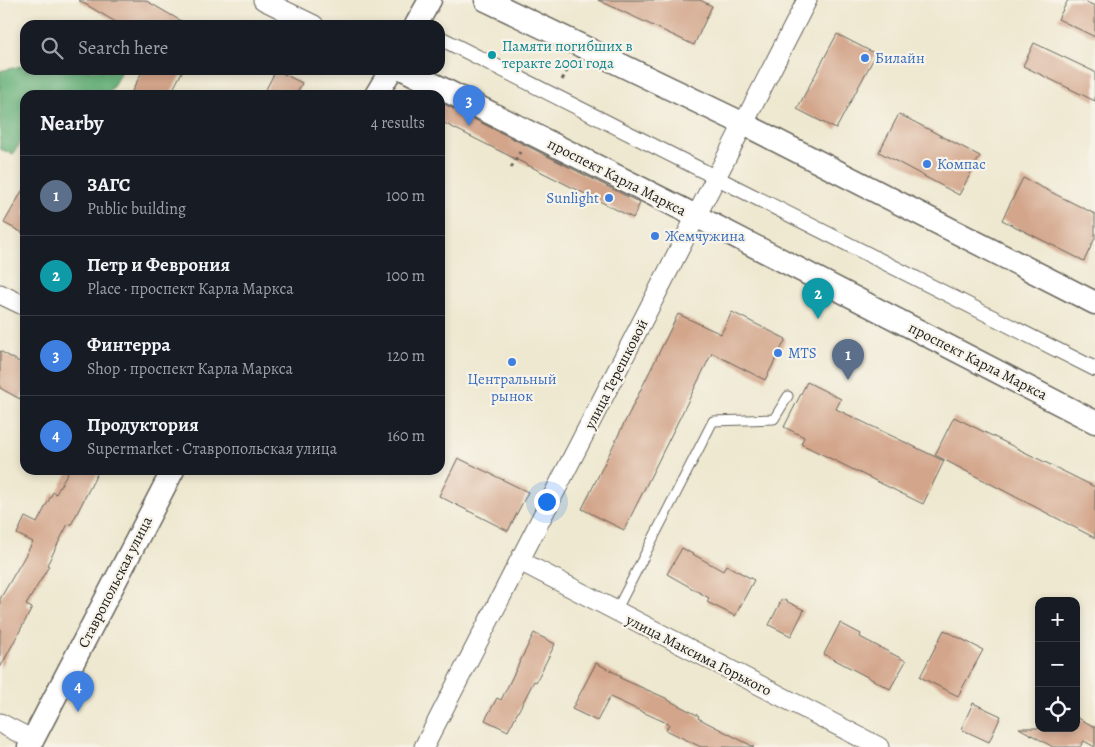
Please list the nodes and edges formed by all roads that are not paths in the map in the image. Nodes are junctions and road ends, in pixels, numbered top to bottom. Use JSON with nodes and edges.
{"nodes":[{"id":1,"x":263,"y":0,"type":"edge"},
{"id":2,"x":430,"y":0,"type":"edge"},
{"id":3,"x":486,"y":0,"type":"edge"},
{"id":4,"x":807,"y":0,"type":"edge"},
{"id":5,"x":304,"y":20,"type":"edge"},
{"id":6,"x":419,"y":20,"type":"edge"},
{"id":7,"x":445,"y":41,"type":"edge"},
{"id":8,"x":388,"y":75,"type":"edge"},
{"id":9,"x":415,"y":75,"type":"edge"},
{"id":10,"x":379,"y":90,"type":"edge"},
{"id":11,"x":445,"y":90,"type":"edge"},
{"id":12,"x":445,"y":90,"type":"edge"},
{"id":13,"x":744,"y":124,"type":"junction"},
{"id":14,"x":716,"y":178,"type":"junction"},
{"id":15,"x":696,"y":216,"type":"junction"},
{"id":16,"x":0,"y":294,"type":"edge"},
{"id":17,"x":1095,"y":303,"type":"edge"},
{"id":18,"x":20,"y":304,"type":"edge"},
{"id":19,"x":1095,"y":369,"type":"edge"},
{"id":20,"x":788,"y":396,"type":"dead end"},
{"id":21,"x":1095,"y":422,"type":"edge"},
{"id":22,"x":170,"y":475,"type":"edge"},
{"id":23,"x":520,"y":561,"type":"junction"},
{"id":24,"x":616,"y":612,"type":"junction"},
{"id":25,"x":0,"y":723,"type":"edge"},
{"id":26,"x":31,"y":744,"type":"edge"},
{"id":27,"x":424,"y":747,"type":"edge"},
{"id":28,"x":879,"y":747,"type":"edge"}],
"edges":[{"from":1,"to":5,"type":"street"},
{"from":2,"to":6,"type":"street"},
{"from":3,"to":13,"type":"street"},
{"from":4,"to":13,"type":"street","name":"улица Терешковой"},
{"from":7,"to":14,"type":"street"},
{"from":8,"to":10,"type":"street"},
{"from":9,"to":11,"type":"street","name":"проспект Карла Маркса"},
{"from":12,"to":15,"type":"street","name":"проспект Карла Маркса"},
{"from":13,"to":14,"type":"street","name":"улица Терешковой"},
{"from":13,"to":17,"type":"street"},
{"from":14,"to":15,"type":"street","name":"улица Терешковой"},
{"from":14,"to":19,"type":"street"},
{"from":15,"to":21,"type":"street","name":"проспект Карла Маркса"},
{"from":15,"to":23,"type":"street","name":"улица Терешковой"},
{"from":16,"to":18,"type":"street"},
{"from":20,"to":24,"type":"lane"},
{"from":22,"to":26,"type":"street","name":"Ставропольская улица"},
{"from":23,"to":24,"type":"street","name":"улица Максима Горького"},
{"from":23,"to":27,"type":"street","name":"улица Терешковой"},
{"from":24,"to":28,"type":"street","name":"улица Максима Горького"},
{"from":25,"to":26,"type":"street"}]}
